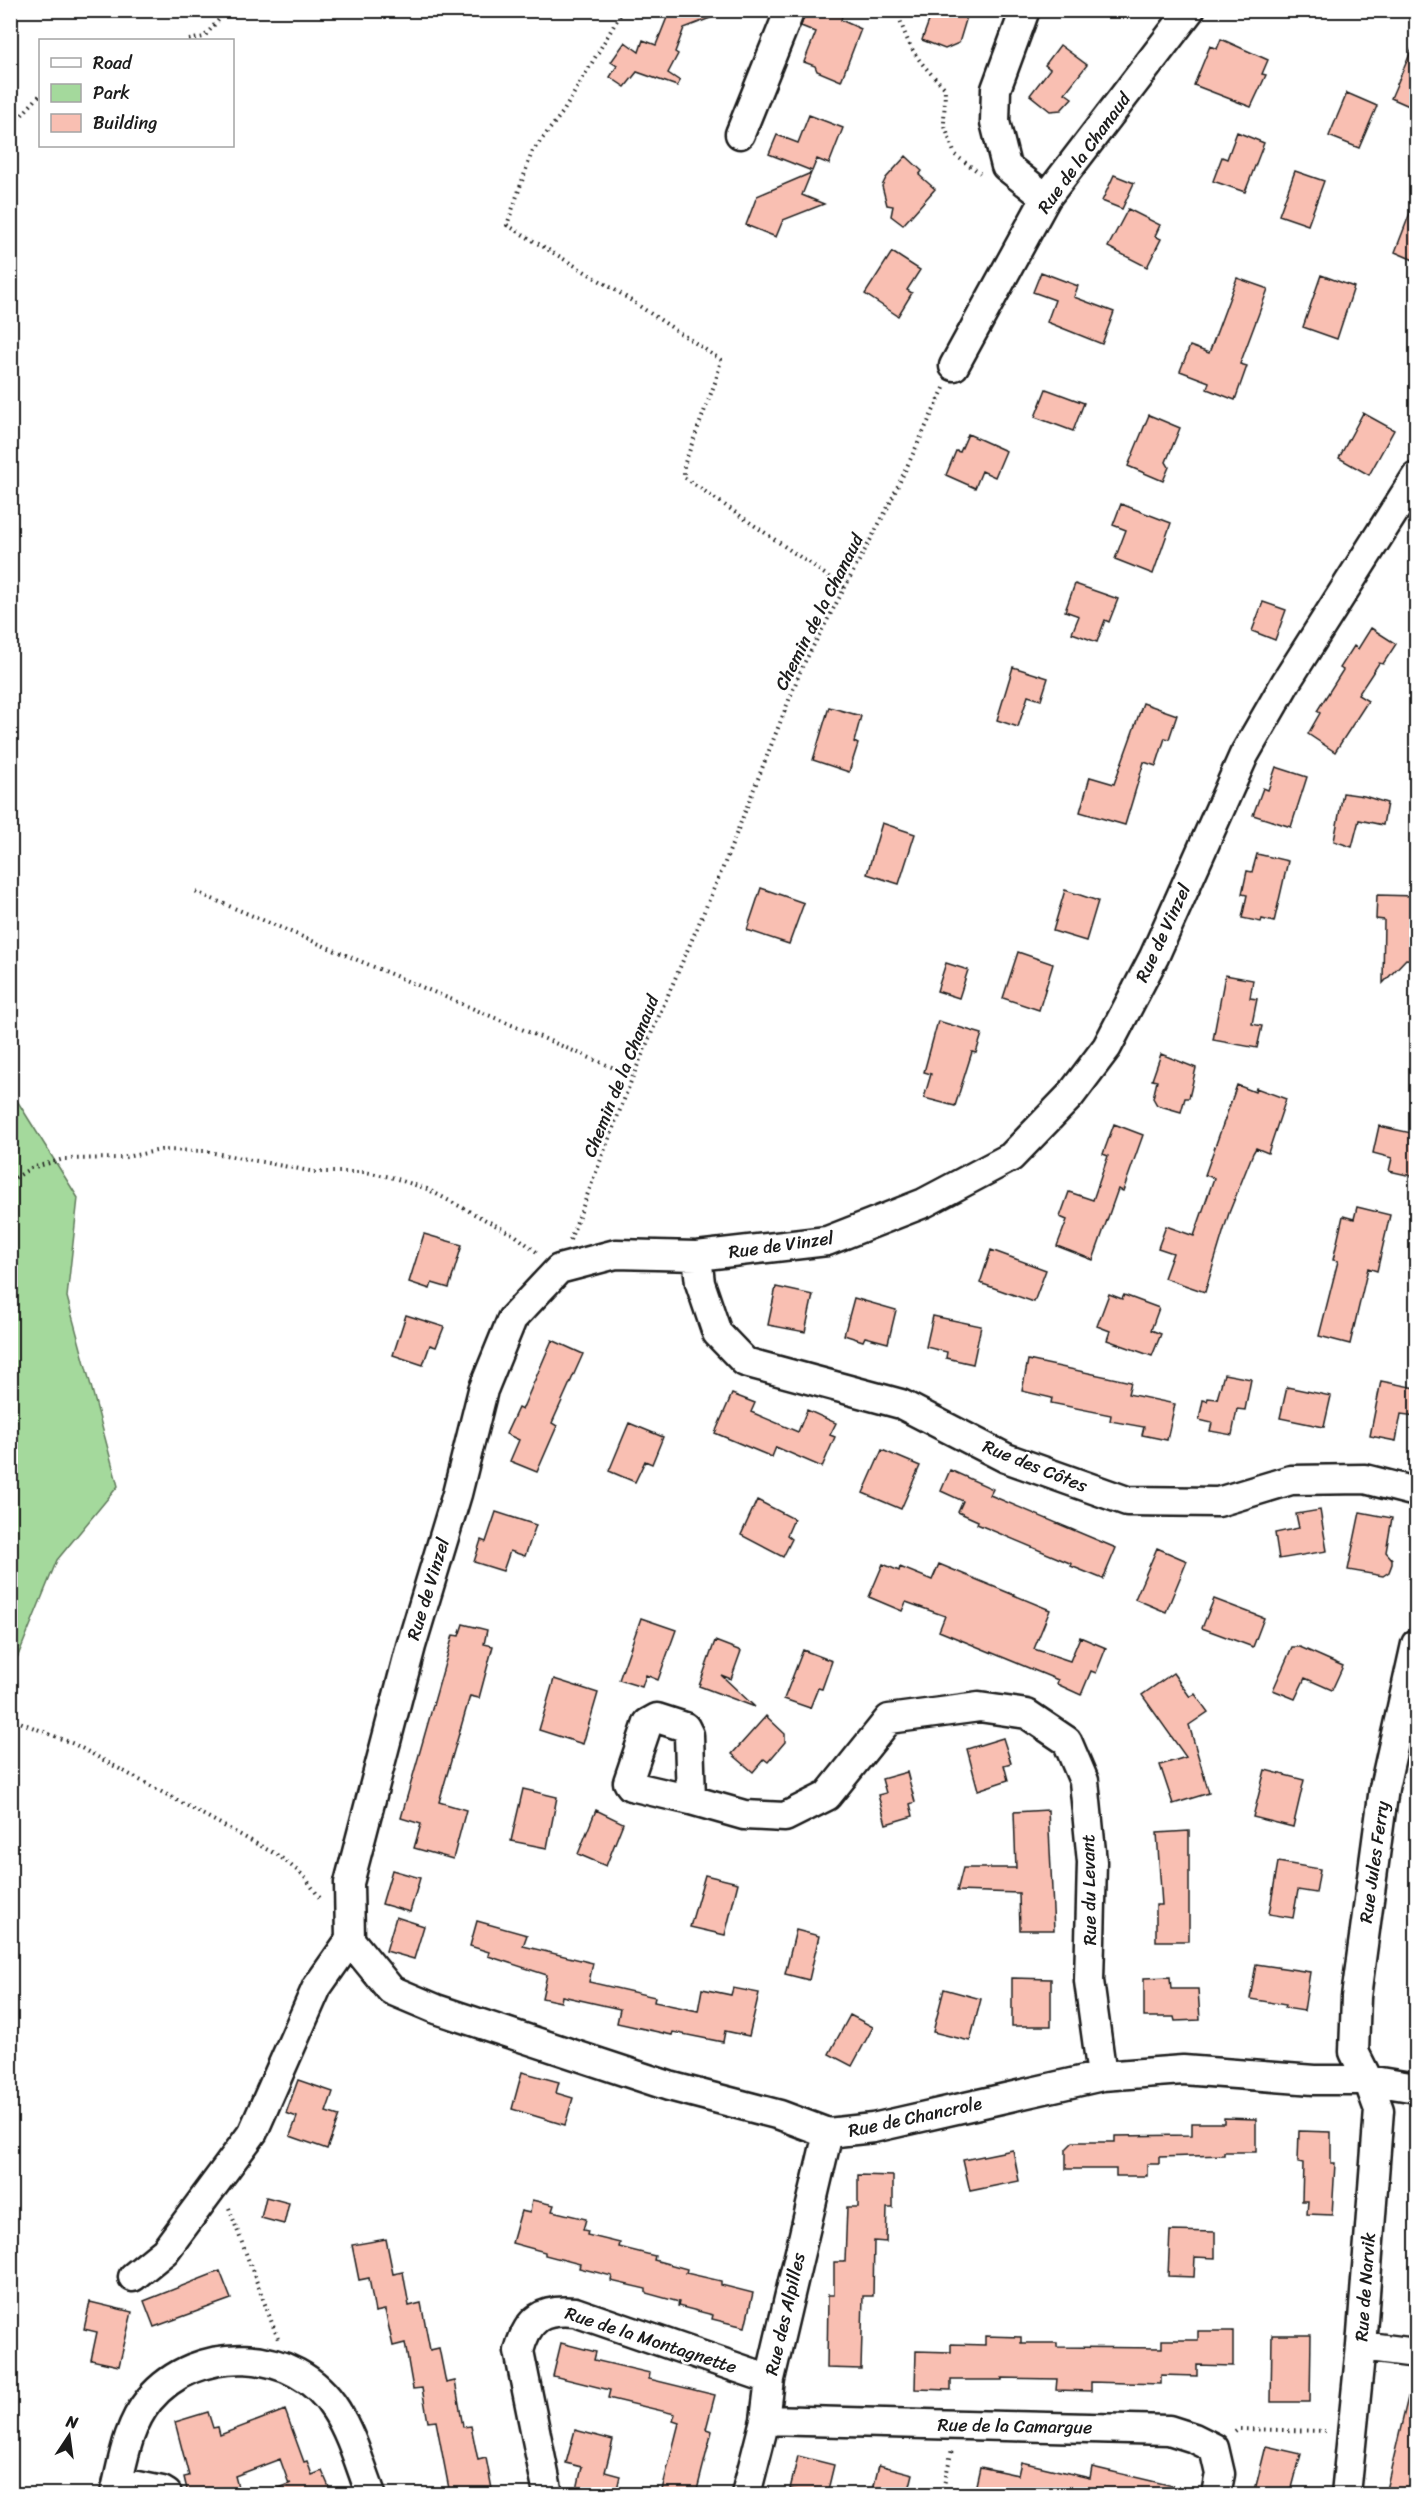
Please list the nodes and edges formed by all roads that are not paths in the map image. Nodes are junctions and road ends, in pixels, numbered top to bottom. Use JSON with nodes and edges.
{"nodes":[{"id":1,"x":790,"y":10,"type":"edge"},
{"id":2,"x":1024,"y":10,"type":"edge"},
{"id":3,"x":1190,"y":10,"type":"edge"},
{"id":4,"x":740,"y":134,"type":"dead end"},
{"id":5,"x":1046,"y":198,"type":"junction"},
{"id":6,"x":954,"y":366,"type":"road end"},
{"id":7,"x":1416,"y":477,"type":"edge"},
{"id":8,"x":697,"y":1256,"type":"junction"},
{"id":9,"x":1416,"y":1492,"type":"edge"},
{"id":10,"x":1416,"y":1644,"type":"edge"},
{"id":11,"x":691,"y":1800,"type":"dead end"},
{"id":12,"x":350,"y":1940,"type":"junction"},
{"id":13,"x":1102,"y":2076,"type":"junction"},
{"id":14,"x":1368,"y":2080,"type":"junction"},
{"id":15,"x":1416,"y":2088,"type":"edge"},
{"id":16,"x":828,"y":2133,"type":"junction"},
{"id":17,"x":133,"y":2277,"type":"dead end"},
{"id":18,"x":1361,"y":2346,"type":"junction"},
{"id":19,"x":1416,"y":2353,"type":"edge"},
{"id":20,"x":770,"y":2379,"type":"junction"},
{"id":21,"x":765,"y":2420,"type":"junction"},
{"id":22,"x":117,"y":2488,"type":"edge"},
{"id":23,"x":168,"y":2494,"type":"edge"},
{"id":24,"x":371,"y":2494,"type":"edge"},
{"id":25,"x":548,"y":2494,"type":"edge"},
{"id":26,"x":746,"y":2494,"type":"edge"},
{"id":27,"x":1216,"y":2494,"type":"edge"},
{"id":28,"x":1346,"y":2494,"type":"edge"}],
"edges":[{"from":1,"to":4,"type":"street"},
{"from":2,"to":5,"type":"street"},
{"from":3,"to":5,"type":"street","name":"Rue de la Chanaud"},
{"from":5,"to":6,"type":"street","name":"Rue de la Chanaud"},
{"from":7,"to":8,"type":"street","name":"Rue de Vinzel"},
{"from":8,"to":9,"type":"street","name":"Rue des Côtes"},
{"from":8,"to":12,"type":"street","name":"Rue de Vinzel"},
{"from":10,"to":14,"type":"street","name":"Rue Jules Ferry"},
{"from":11,"to":13,"type":"street","name":"Rue du Levant"},
{"from":12,"to":16,"type":"street","name":"Rue de Chancrole"},
{"from":12,"to":17,"type":"street"},
{"from":13,"to":14,"type":"street","name":"Rue de Chancrole"},
{"from":13,"to":16,"type":"street","name":"Rue de Chancrole"},
{"from":14,"to":15,"type":"street","name":"Rue de Chancrole"},
{"from":14,"to":18,"type":"street","name":"Rue de Narvik"},
{"from":16,"to":20,"type":"street","name":"Rue des Alpilles"},
{"from":18,"to":19,"type":"street"},
{"from":18,"to":28,"type":"street","name":"Rue de Narvik"},
{"from":20,"to":21,"type":"street","name":"Rue des Alpilles"},
{"from":20,"to":25,"type":"street","name":"Rue de la Montagnette"},
{"from":21,"to":26,"type":"street","name":"Rue des Alpilles"},
{"from":21,"to":27,"type":"street","name":"Rue de la Camargue"},
{"from":22,"to":23,"type":"street"},
{"from":22,"to":24,"type":"street"}]}
